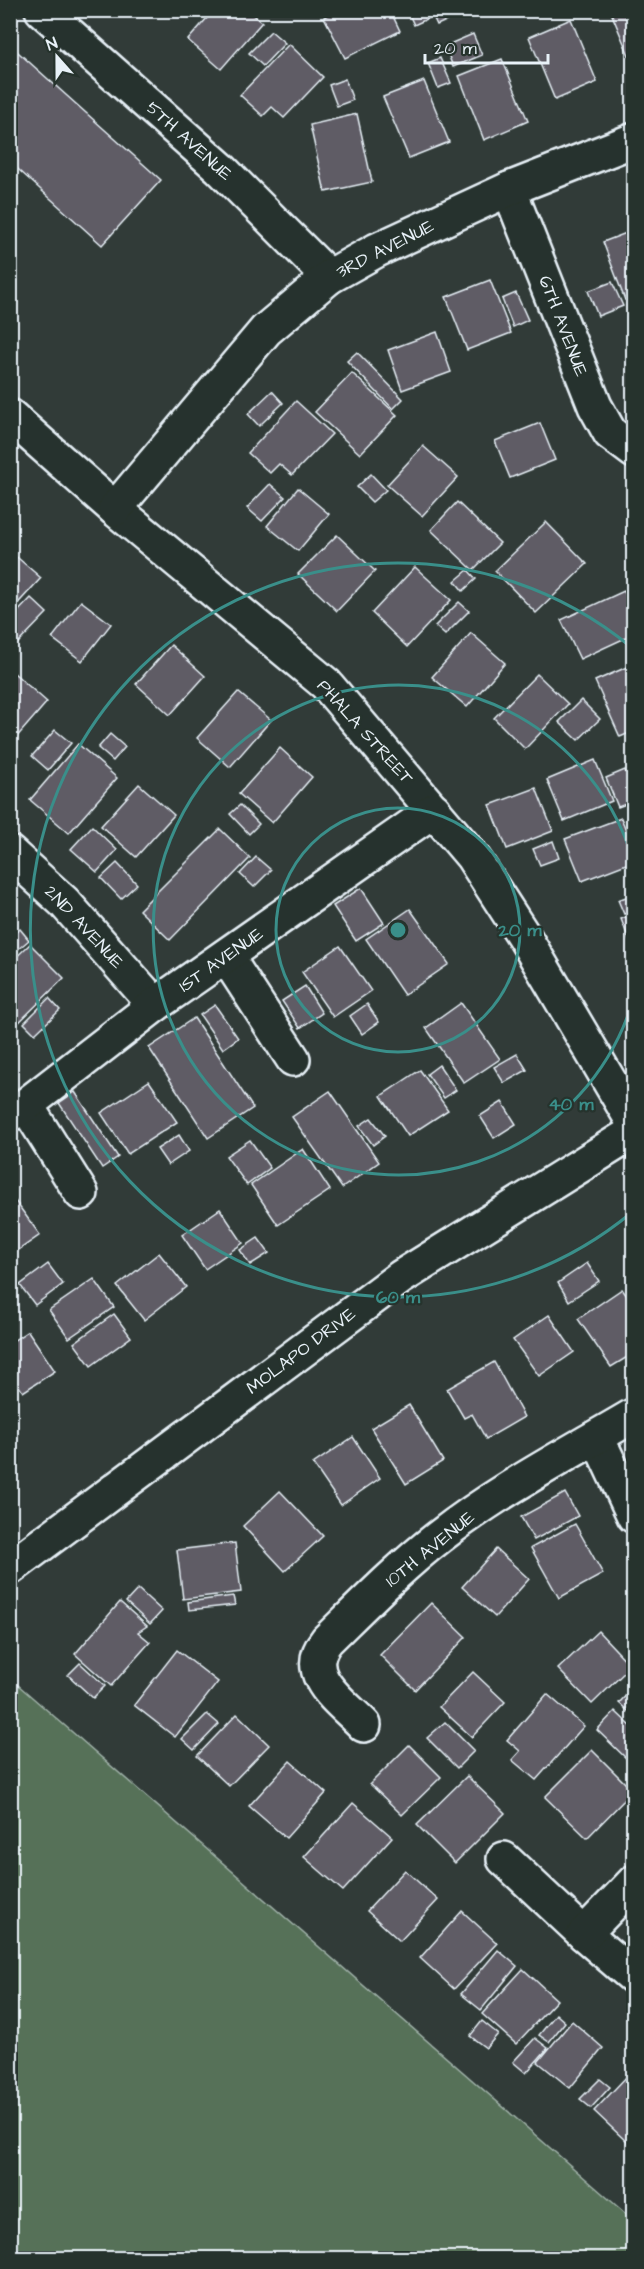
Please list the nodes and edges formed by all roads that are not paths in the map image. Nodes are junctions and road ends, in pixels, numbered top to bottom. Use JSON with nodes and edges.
{"nodes":[{"id":1,"x":42,"y":10,"type":"edge"},
{"id":2,"x":633,"y":140,"type":"edge"},
{"id":3,"x":509,"y":189,"type":"junction"},
{"id":4,"x":329,"y":278,"type":"junction"},
{"id":5,"x":10,"y":416,"type":"edge"},
{"id":6,"x":633,"y":451,"type":"edge"},
{"id":7,"x":115,"y":509,"type":"junction"},
{"id":8,"x":434,"y":810,"type":"junction"},
{"id":9,"x":10,"y":853,"type":"edge"},
{"id":10,"x":226,"y":956,"type":"junction"},
{"id":11,"x":155,"y":1005,"type":"junction"},
{"id":12,"x":293,"y":1059,"type":"dead end"},
{"id":13,"x":18,"y":1110,"type":"edge"},
{"id":14,"x":633,"y":1123,"type":"edge"},
{"id":15,"x":633,"y":1132,"type":"edge"},
{"id":16,"x":81,"y":1193,"type":"dead end"},
{"id":17,"x":633,"y":1415,"type":"edge"},
{"id":18,"x":597,"y":1437,"type":"junction"},
{"id":19,"x":633,"y":1516,"type":"edge"},
{"id":20,"x":10,"y":1568,"type":"edge"},
{"id":21,"x":364,"y":1725,"type":"dead end"},
{"id":22,"x":504,"y":1859,"type":"dead end"},
{"id":23,"x":633,"y":1882,"type":"edge"},
{"id":24,"x":584,"y":1934,"type":"junction"},
{"id":25,"x":633,"y":1977,"type":"edge"}],
"edges":[{"from":1,"to":4,"type":"street","name":"5TH AVENUE"},
{"from":2,"to":3,"type":"street","name":"3RD AVENUE"},
{"from":3,"to":4,"type":"street","name":"3RD AVENUE"},
{"from":3,"to":6,"type":"street","name":"6TH AVENUE"},
{"from":4,"to":7,"type":"street","name":"3RD AVENUE"},
{"from":5,"to":7,"type":"street","name":"PHALA STREET"},
{"from":7,"to":8,"type":"street","name":"PHALA STREET"},
{"from":8,"to":10,"type":"street","name":"1ST AVENUE"},
{"from":8,"to":14,"type":"street","name":"PHALA STREET"},
{"from":9,"to":11,"type":"street","name":"2ND AVENUE"},
{"from":10,"to":11,"type":"street","name":"1ST AVENUE"},
{"from":10,"to":12,"type":"street"},
{"from":11,"to":13,"type":"street","name":"1ST AVENUE"},
{"from":13,"to":16,"type":"street"},
{"from":15,"to":20,"type":"street","name":"MOLAPO DRIVE"},
{"from":17,"to":18,"type":"street","name":"10TH AVENUE"},
{"from":18,"to":19,"type":"street"},
{"from":18,"to":21,"type":"street","name":"10TH AVENUE"},
{"from":22,"to":24,"type":"street"},
{"from":23,"to":24,"type":"street"},
{"from":24,"to":25,"type":"street"}]}
